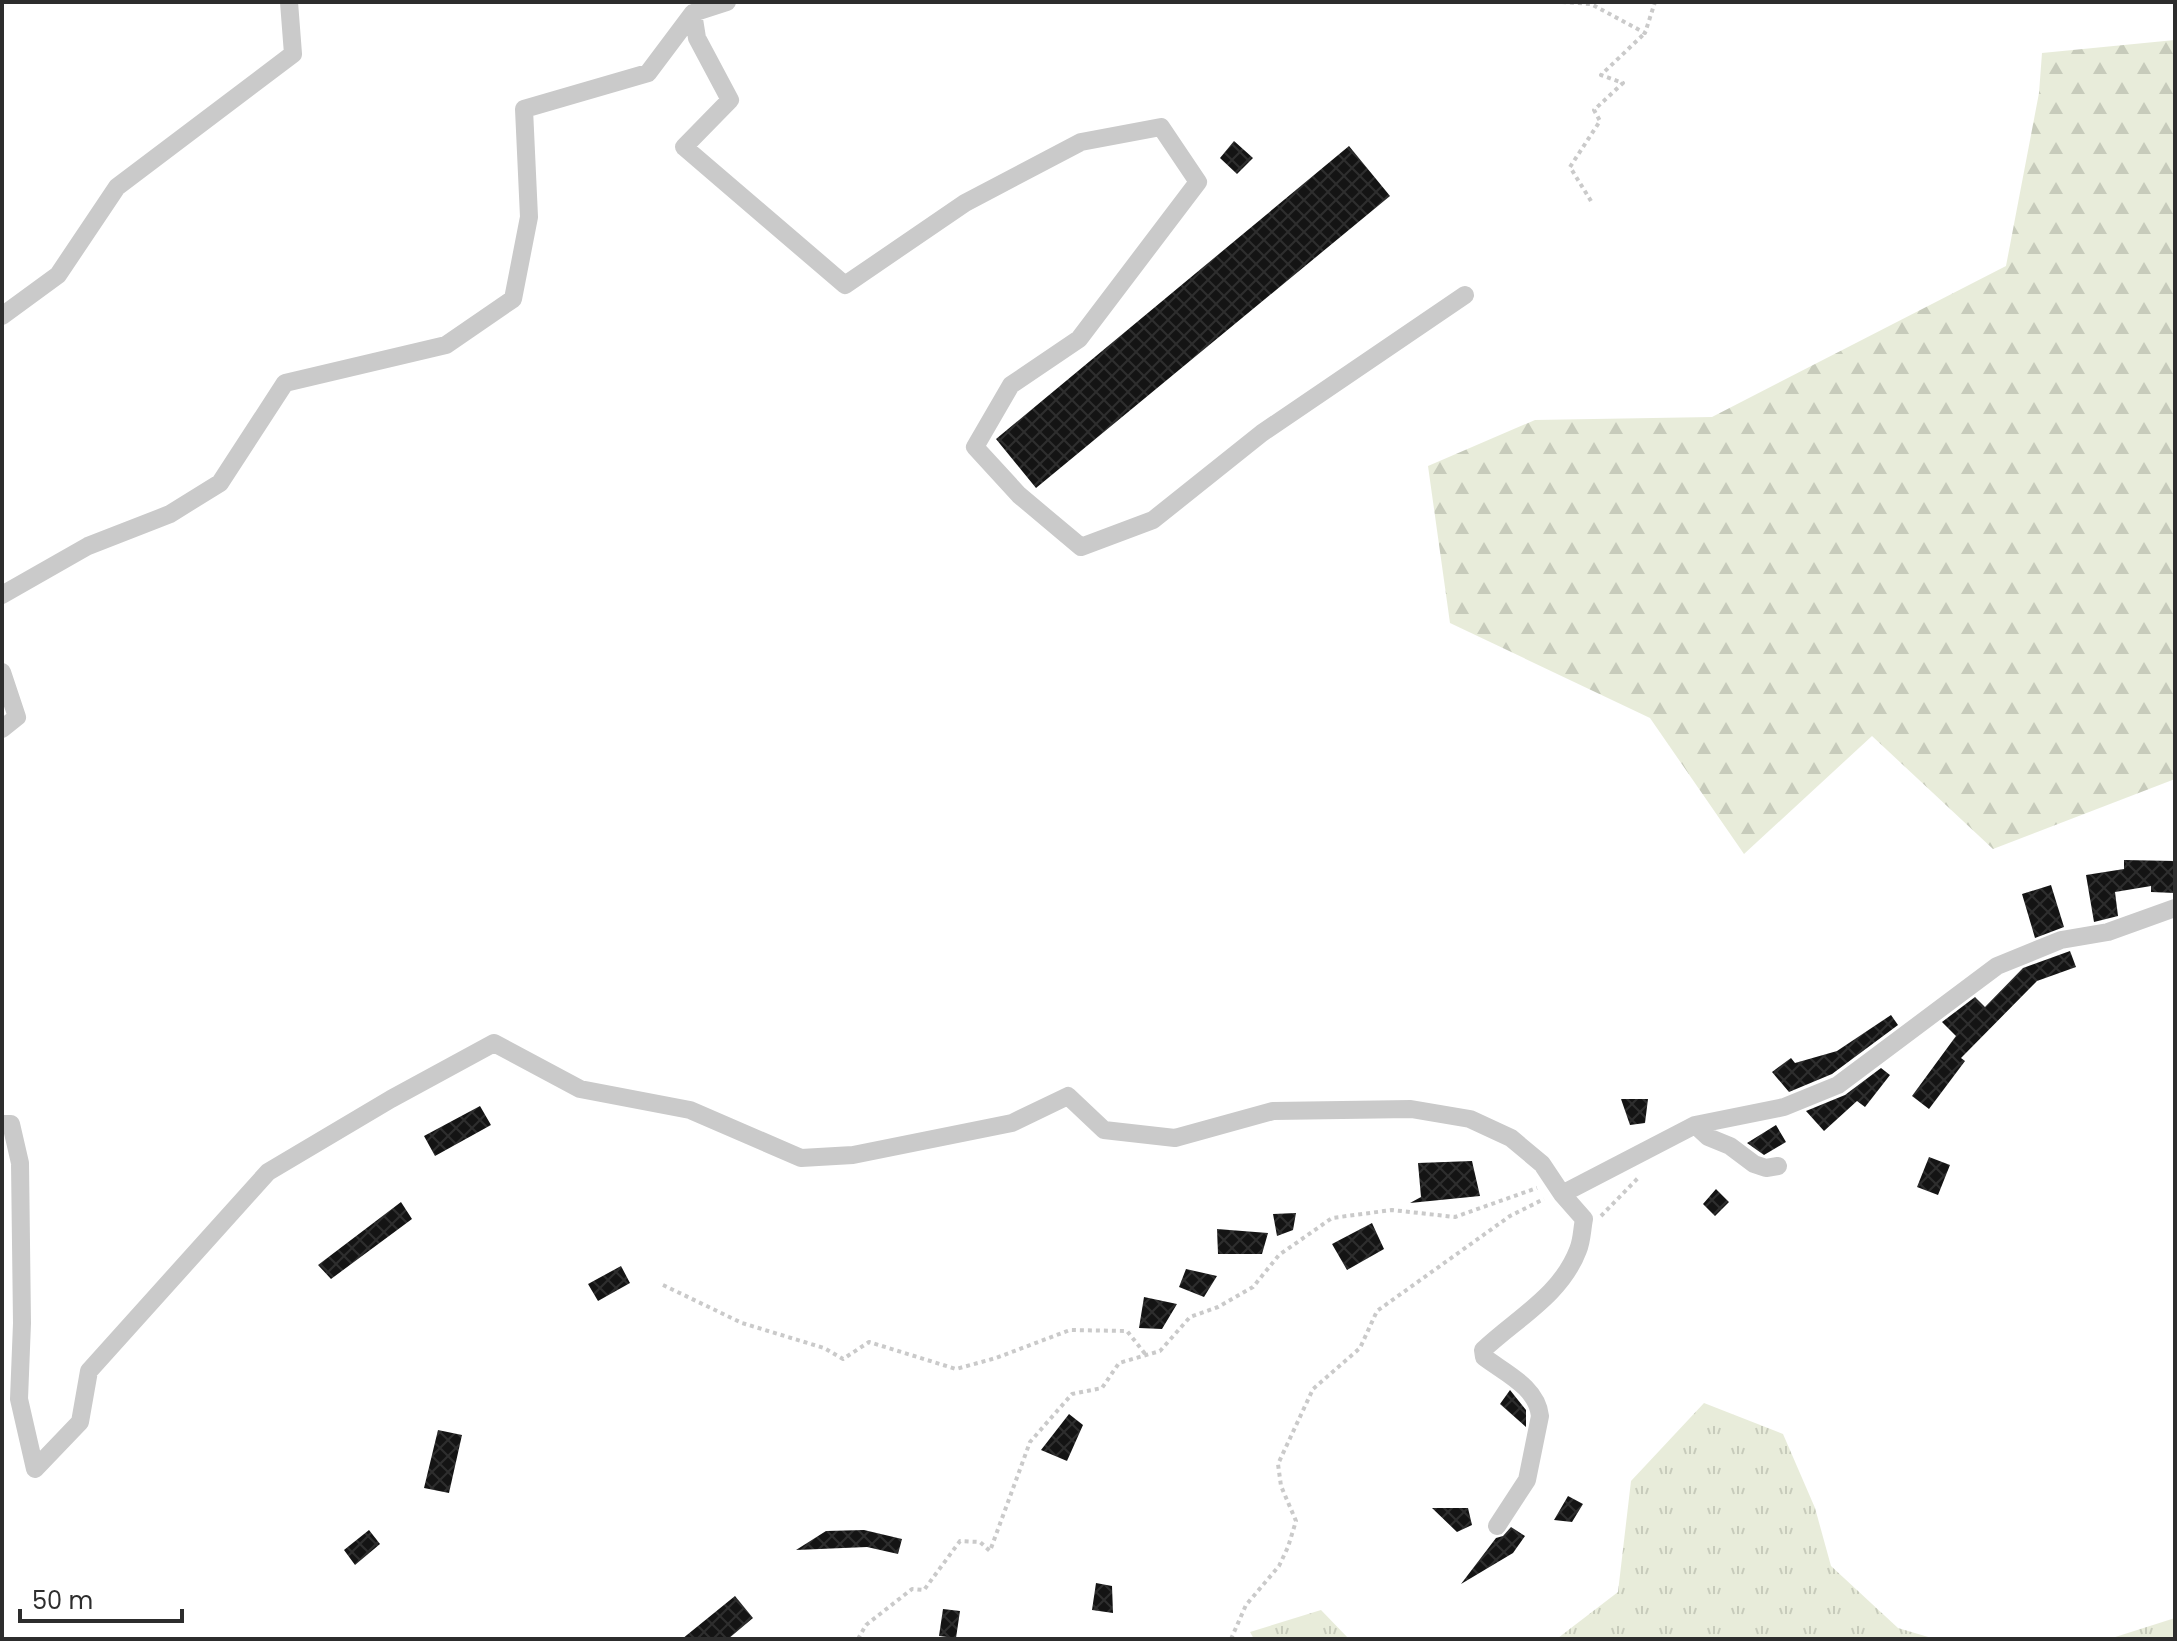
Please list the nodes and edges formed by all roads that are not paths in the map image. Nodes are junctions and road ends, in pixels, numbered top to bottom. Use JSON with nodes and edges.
{"nodes":[{"id":1,"x":289,"y":2,"type":"edge"},
{"id":2,"x":727,"y":2,"type":"edge"},
{"id":3,"x":693,"y":13,"type":"junction"},
{"id":4,"x":1465,"y":295,"type":"dead end"},
{"id":5,"x":2,"y":316,"type":"edge"},
{"id":6,"x":2,"y":595,"type":"edge"},
{"id":7,"x":2,"y":672,"type":"edge"},
{"id":8,"x":2,"y":729,"type":"edge"},
{"id":9,"x":2175,"y":908,"type":"edge"},
{"id":10,"x":2,"y":1124,"type":"edge"},
{"id":11,"x":1695,"y":1125,"type":"junction"},
{"id":12,"x":1778,"y":1166,"type":"dead end"},
{"id":13,"x":1558,"y":1188,"type":"junction"},
{"id":14,"x":1497,"y":1526,"type":"dead end"}],
"edges":[{"from":1,"to":5,"type":"street"},
{"from":2,"to":3,"type":"street"},
{"from":3,"to":4,"type":"street"},
{"from":3,"to":6,"type":"street"},
{"from":7,"to":8,"type":"street"},
{"from":9,"to":11,"type":"street"},
{"from":10,"to":13,"type":"street"},
{"from":11,"to":12,"type":"street"},
{"from":11,"to":13,"type":"street"},
{"from":13,"to":14,"type":"street"}]}
